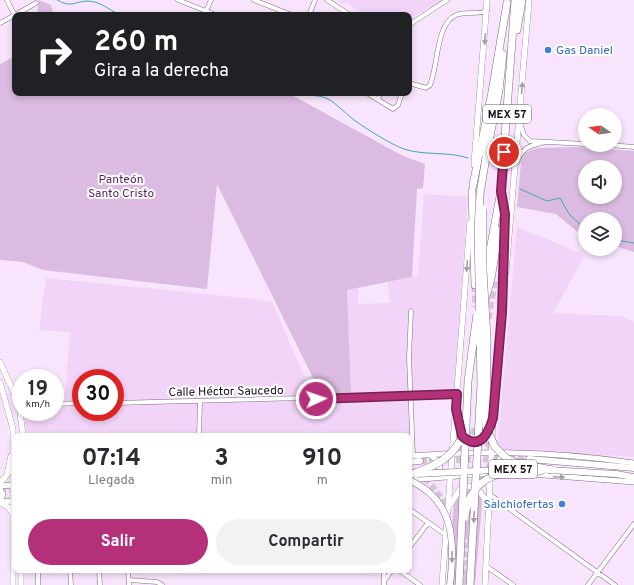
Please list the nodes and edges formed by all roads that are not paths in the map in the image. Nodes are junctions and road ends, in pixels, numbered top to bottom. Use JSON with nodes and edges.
{"nodes":[{"id":1,"x":7,"y":0,"type":"edge"},
{"id":2,"x":178,"y":0,"type":"edge"},
{"id":3,"x":211,"y":0,"type":"edge"},
{"id":4,"x":254,"y":0,"type":"edge"},
{"id":5,"x":315,"y":0,"type":"edge"},
{"id":6,"x":327,"y":0,"type":"edge"},
{"id":7,"x":447,"y":0,"type":"edge"},
{"id":8,"x":487,"y":0,"type":"edge"},
{"id":9,"x":515,"y":0,"type":"edge"},
{"id":10,"x":522,"y":0,"type":"edge"},
{"id":11,"x":530,"y":0,"type":"edge"},
{"id":12,"x":507,"y":1,"type":"edge"},
{"id":13,"x":36,"y":3,"type":"dead end"},
{"id":14,"x":206,"y":11,"type":"joint"},
{"id":15,"x":487,"y":11,"type":"junction"},
{"id":16,"x":13,"y":12,"type":"edge"},
{"id":17,"x":20,"y":12,"type":"edge"},
{"id":18,"x":284,"y":12,"type":"edge"},
{"id":19,"x":310,"y":12,"type":"edge"},
{"id":20,"x":345,"y":12,"type":"edge"},
{"id":21,"x":12,"y":17,"type":"edge"},
{"id":22,"x":0,"y":23,"type":"edge"},
{"id":23,"x":412,"y":23,"type":"edge"},
{"id":24,"x":511,"y":59,"type":"junction"},
{"id":25,"x":412,"y":84,"type":"edge"},
{"id":26,"x":372,"y":96,"type":"edge"},
{"id":27,"x":379,"y":96,"type":"edge"},
{"id":28,"x":401,"y":96,"type":"edge"},
{"id":29,"x":378,"y":100,"type":"junction"},
{"id":30,"x":520,"y":122,"type":"junction"},
{"id":31,"x":545,"y":142,"type":"junction"},
{"id":32,"x":578,"y":144,"type":"edge"},
{"id":33,"x":622,"y":146,"type":"edge"},
{"id":34,"x":634,"y":146,"type":"edge"},
{"id":35,"x":480,"y":156,"type":"junction"},
{"id":36,"x":516,"y":166,"type":"junction"},
{"id":37,"x":473,"y":188,"type":"junction"},
{"id":38,"x":501,"y":191,"type":"junction"},
{"id":39,"x":502,"y":205,"type":"junction"},
{"id":40,"x":495,"y":278,"type":"tunnel mouth"},
{"id":41,"x":475,"y":285,"type":"tunnel mouth"},
{"id":42,"x":411,"y":311,"type":"dead end"},
{"id":43,"x":502,"y":312,"type":"junction"},
{"id":44,"x":0,"y":362,"type":"edge"},
{"id":45,"x":0,"y":382,"type":"edge"},
{"id":46,"x":12,"y":387,"type":"edge"},
{"id":47,"x":457,"y":394,"type":"junction"},
{"id":48,"x":411,"y":395,"type":"junction"},
{"id":49,"x":200,"y":402,"type":"junction"},
{"id":50,"x":124,"y":403,"type":"edge"},
{"id":51,"x":456,"y":409,"type":"junction"},
{"id":52,"x":493,"y":418,"type":"junction"},
{"id":53,"x":22,"y":421,"type":"edge"},
{"id":54,"x":12,"y":433,"type":"edge"},
{"id":55,"x":24,"y":433,"type":"edge"},
{"id":56,"x":199,"y":433,"type":"edge"},
{"id":57,"x":411,"y":433,"type":"edge"},
{"id":58,"x":491,"y":452,"type":"junction"},
{"id":59,"x":507,"y":452,"type":"junction"},
{"id":60,"x":12,"y":454,"type":"edge"},
{"id":61,"x":429,"y":454,"type":"junction"},
{"id":62,"x":453,"y":454,"type":"junction"},
{"id":63,"x":412,"y":456,"type":"edge"},
{"id":64,"x":529,"y":459,"type":"tunnel mouth"},
{"id":65,"x":420,"y":461,"type":"dead end"},
{"id":66,"x":412,"y":462,"type":"edge"},
{"id":67,"x":10,"y":463,"type":"junction"},
{"id":68,"x":634,"y":464,"type":"edge"},
{"id":69,"x":634,"y":468,"type":"edge"},
{"id":70,"x":543,"y":470,"type":"junction"},
{"id":71,"x":553,"y":470,"type":"junction"},
{"id":72,"x":506,"y":472,"type":"junction"},
{"id":73,"x":491,"y":473,"type":"junction"},
{"id":74,"x":0,"y":476,"type":"edge"},
{"id":75,"x":412,"y":476,"type":"edge"},
{"id":76,"x":412,"y":477,"type":"edge"},
{"id":77,"x":412,"y":477,"type":"edge"},
{"id":78,"x":451,"y":477,"type":"junction"},
{"id":79,"x":634,"y":477,"type":"edge"},
{"id":80,"x":412,"y":479,"type":"edge"},
{"id":81,"x":431,"y":480,"type":"junction"},
{"id":82,"x":0,"y":482,"type":"edge"},
{"id":83,"x":634,"y":482,"type":"edge"},
{"id":84,"x":12,"y":485,"type":"edge"},
{"id":85,"x":0,"y":487,"type":"edge"},
{"id":86,"x":489,"y":494,"type":"junction"},
{"id":87,"x":12,"y":501,"type":"edge"},
{"id":88,"x":0,"y":502,"type":"edge"},
{"id":89,"x":488,"y":508,"type":"junction"},
{"id":90,"x":412,"y":511,"type":"edge"},
{"id":91,"x":12,"y":512,"type":"edge"},
{"id":92,"x":447,"y":512,"type":"junction"},
{"id":93,"x":428,"y":523,"type":"junction"},
{"id":94,"x":634,"y":524,"type":"edge"},
{"id":95,"x":446,"y":535,"type":"junction"},
{"id":96,"x":412,"y":544,"type":"edge"},
{"id":97,"x":486,"y":566,"type":"junction"},
{"id":98,"x":13,"y":573,"type":"edge"},
{"id":99,"x":21,"y":573,"type":"edge"},
{"id":100,"x":38,"y":573,"type":"edge"},
{"id":101,"x":70,"y":573,"type":"edge"},
{"id":102,"x":99,"y":573,"type":"edge"},
{"id":103,"x":128,"y":573,"type":"edge"},
{"id":104,"x":390,"y":573,"type":"edge"},
{"id":105,"x":403,"y":573,"type":"edge"},
{"id":106,"x":597,"y":573,"type":"junction"},
{"id":107,"x":129,"y":580,"type":"junction"},
{"id":108,"x":384,"y":583,"type":"edge"},
{"id":109,"x":13,"y":585,"type":"edge"},
{"id":110,"x":21,"y":585,"type":"edge"},
{"id":111,"x":38,"y":585,"type":"edge"},
{"id":112,"x":71,"y":585,"type":"edge"},
{"id":113,"x":100,"y":585,"type":"edge"},
{"id":114,"x":129,"y":585,"type":"edge"},
{"id":115,"x":162,"y":585,"type":"edge"},
{"id":116,"x":420,"y":585,"type":"edge"},
{"id":117,"x":442,"y":585,"type":"edge"},
{"id":118,"x":450,"y":585,"type":"edge"},
{"id":119,"x":461,"y":585,"type":"edge"},
{"id":120,"x":470,"y":585,"type":"edge"},
{"id":121,"x":485,"y":585,"type":"edge"},
{"id":122,"x":512,"y":585,"type":"edge"},
{"id":123,"x":588,"y":585,"type":"edge"},
{"id":124,"x":614,"y":585,"type":"edge"}],
"edges":[{"from":1,"to":16,"type":"street"},
{"from":2,"to":14,"type":"street"},
{"from":3,"to":14,"type":"street"},
{"from":4,"to":18,"type":"street"},
{"from":5,"to":19,"type":"street"},
{"from":6,"to":20,"type":"street"},
{"from":7,"to":23,"type":"street"},
{"from":8,"to":15,"type":"main road"},
{"from":9,"to":24,"type":"highway","number":"MEX 57"},
{"from":10,"to":24,"type":"highway"},
{"from":30,"to":11,"type":"main road","one_way":true},
{"from":12,"to":35,"type":"highway","number":"MEX 57"},
{"from":13,"to":17,"type":"street"},
{"from":15,"to":25,"type":"street"},
{"from":15,"to":35,"type":"main road","one_way":true},
{"from":21,"to":22,"type":"street"},
{"from":24,"to":38,"type":"highway","number":"MEX 57"},
{"from":26,"to":29,"type":"street"},
{"from":27,"to":29,"type":"street"},
{"from":28,"to":29,"type":"street"},
{"from":30,"to":31,"type":"street"},
{"from":30,"to":36,"type":"main road"},
{"from":31,"to":32,"type":"street"},
{"from":31,"to":36,"type":"street"},
{"from":33,"to":34,"type":"street"},
{"from":35,"to":37,"type":"highway"},
{"from":35,"to":71,"type":"highway","bridge":true},
{"from":35,"to":120,"type":"highway","number":"MEX 57","one_way":true,"bridge":true},
{"from":36,"to":43,"type":"main road"},
{"from":37,"to":41,"type":"highway"},
{"from":37,"to":47,"type":"main road","one_way":true},
{"from":38,"to":39,"type":"highway"},
{"from":38,"to":43,"type":"highway"},
{"from":38,"to":119,"type":"highway","number":"MEX 57","bridge":true},
{"from":39,"to":40,"type":"highway"},
{"from":39,"to":75,"type":"highway","bridge":true},
{"from":42,"to":48,"type":"street"},
{"from":43,"to":52,"type":"main road"},
{"from":44,"to":46,"type":"main road"},
{"from":45,"to":54,"type":"main road"},
{"from":47,"to":48,"type":"street","name":"Calle Héctor Saucedo"},
{"from":47,"to":51,"type":"main road"},
{"from":48,"to":49,"type":"street","name":"Calle Héctor Saucedo"},
{"from":48,"to":57,"type":"street"},
{"from":49,"to":50,"type":"street","name":"Calle Héctor Saucedo"},
{"from":49,"to":56,"type":"street"},
{"from":51,"to":52,"type":"main road"},
{"from":51,"to":62,"type":"main road"},
{"from":52,"to":58,"type":"main road"},
{"from":53,"to":55,"type":"main road"},
{"from":58,"to":59,"type":"street"},
{"from":58,"to":62,"type":"street"},
{"from":58,"to":73,"type":"main road"},
{"from":59,"to":68,"type":"street"},
{"from":59,"to":72,"type":"street"},
{"from":60,"to":67,"type":"main road"},
{"from":61,"to":62,"type":"street"},
{"from":61,"to":63,"type":"street"},
{"from":61,"to":81,"type":"street"},
{"from":62,"to":78,"type":"main road"},
{"from":64,"to":69,"type":"highway","number":"MEX 57"},
{"from":65,"to":66,"type":"highway"},
{"from":67,"to":74,"type":"main road"},
{"from":67,"to":82,"type":"main road"},
{"from":70,"to":71,"type":"highway","number":"MEX 57","bridge":true},
{"from":70,"to":76,"type":"highway","number":"MEX 57","bridge":true},
{"from":70,"to":119,"type":"highway","bridge":true},
{"from":71,"to":79,"type":"highway","number":"MEX 57","bridge":true},
{"from":72,"to":73,"type":"street"},
{"from":72,"to":83,"type":"street","one_way":true},
{"from":73,"to":78,"type":"street"},
{"from":73,"to":86,"type":"main road"},
{"from":77,"to":81,"type":"street"},
{"from":78,"to":81,"type":"street"},
{"from":78,"to":92,"type":"main road"},
{"from":80,"to":118,"type":"highway","one_way":true,"bridge":true},
{"from":84,"to":85,"type":"street"},
{"from":85,"to":88,"type":"street"},
{"from":86,"to":89,"type":"main road"},
{"from":86,"to":106,"type":"street"},
{"from":87,"to":88,"type":"street"},
{"from":88,"to":91,"type":"main road"},
{"from":89,"to":92,"type":"main road"},
{"from":89,"to":97,"type":"main road"},
{"from":90,"to":93,"type":"street"},
{"from":92,"to":95,"type":"main road"},
{"from":93,"to":95,"type":"street"},
{"from":93,"to":96,"type":"street"},
{"from":94,"to":106,"type":"street"},
{"from":95,"to":117,"type":"main road"},
{"from":97,"to":121,"type":"main road"},
{"from":97,"to":122,"type":"street"},
{"from":98,"to":109,"type":"main road"},
{"from":99,"to":110,"type":"main road"},
{"from":100,"to":111,"type":"street"},
{"from":101,"to":112,"type":"street"},
{"from":102,"to":113,"type":"street"},
{"from":103,"to":107,"type":"street"},
{"from":104,"to":108,"type":"street"},
{"from":105,"to":116,"type":"street"},
{"from":106,"to":123,"type":"street"},
{"from":106,"to":124,"type":"street"},
{"from":107,"to":114,"type":"street"},
{"from":107,"to":115,"type":"street"}]}
